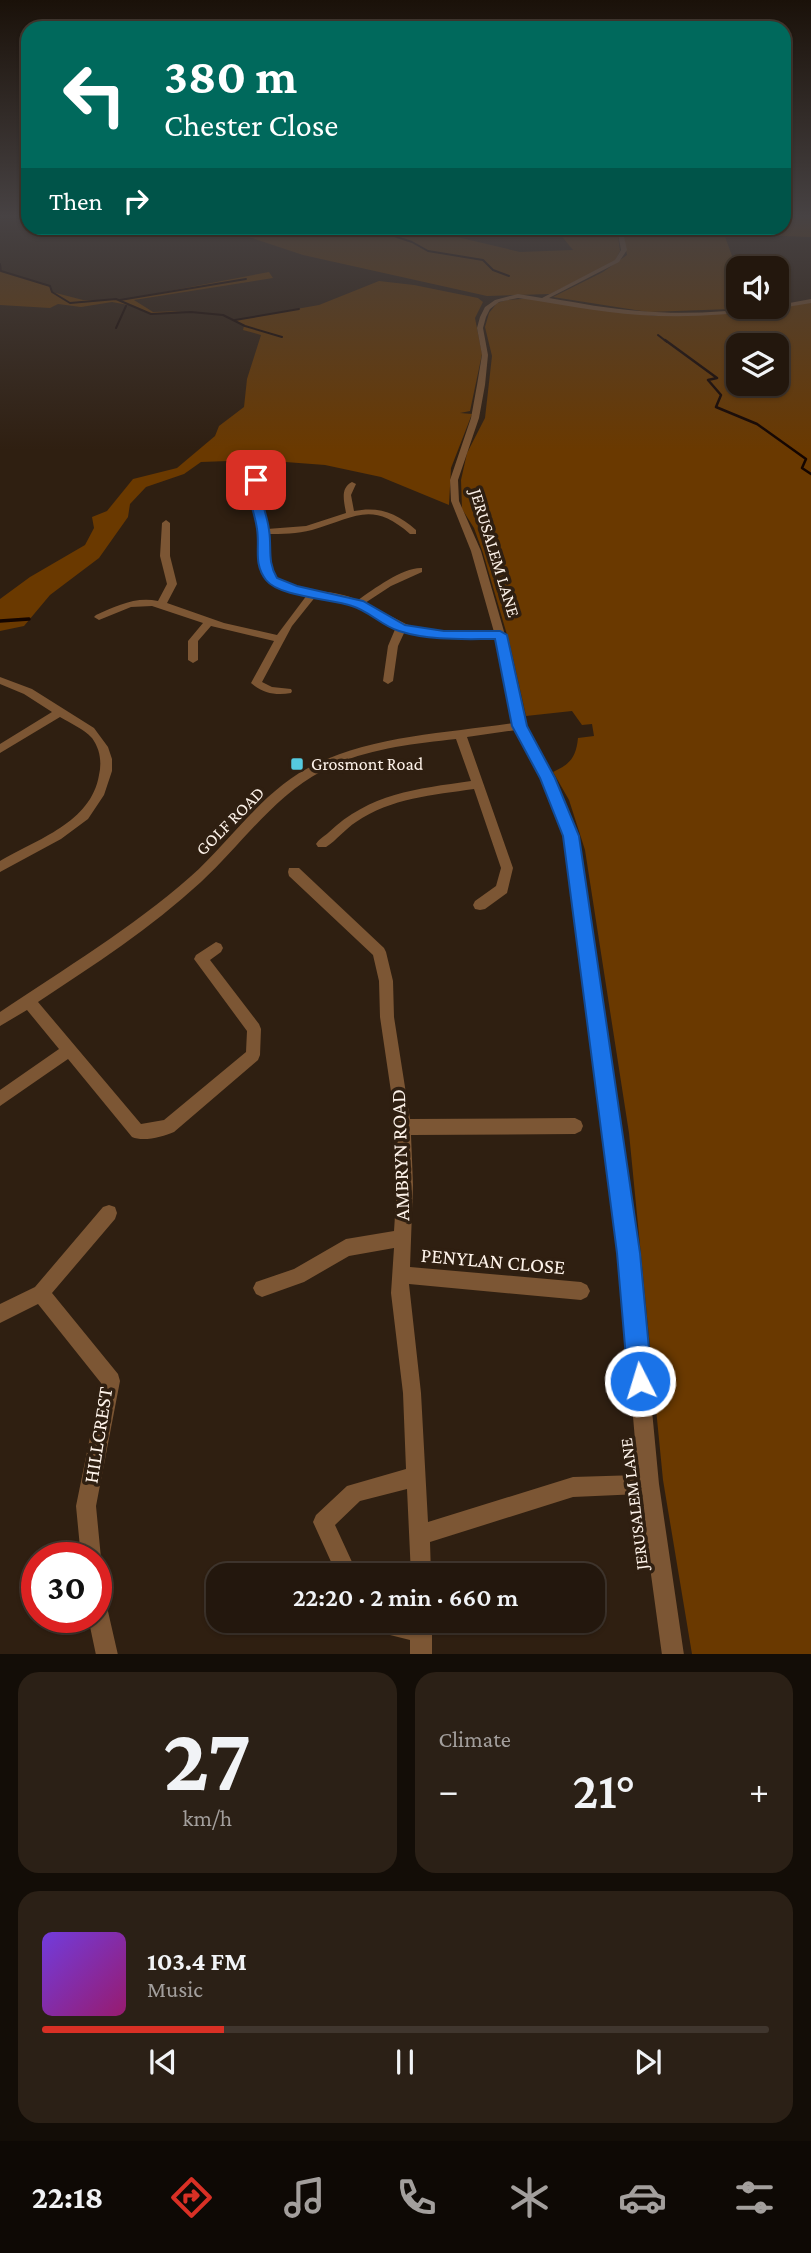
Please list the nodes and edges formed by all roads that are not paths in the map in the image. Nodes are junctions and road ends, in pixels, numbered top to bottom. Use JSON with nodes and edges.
{"nodes":[{"id":1,"x":550,"y":295,"type":"edge"},
{"id":2,"x":545,"y":298,"type":"junction"},
{"id":3,"x":811,"y":301,"type":"edge"},
{"id":4,"x":256,"y":480,"type":"dead end"},
{"id":5,"x":352,"y":484,"type":"dead end"},
{"id":6,"x":350,"y":514,"type":"junction"},
{"id":7,"x":166,"y":523,"type":"dead end"},
{"id":8,"x":264,"y":532,"type":"junction"},
{"id":9,"x":413,"y":532,"type":"dead end"},
{"id":10,"x":419,"y":570,"type":"dead end"},
{"id":11,"x":314,"y":593,"type":"junction"},
{"id":12,"x":162,"y":603,"type":"junction"},
{"id":13,"x":359,"y":603,"type":"junction"},
{"id":14,"x":99,"y":617,"type":"dead end"},
{"id":15,"x":209,"y":622,"type":"junction"},
{"id":16,"x":401,"y":628,"type":"junction"},
{"id":17,"x":500,"y":635,"type":"junction"},
{"id":18,"x":280,"y":639,"type":"junction"},
{"id":19,"x":193,"y":660,"type":"dead end"},
{"id":20,"x":0,"y":680,"type":"edge"},
{"id":21,"x":388,"y":681,"type":"dead end"},
{"id":22,"x":287,"y":691,"type":"dead end"},
{"id":23,"x":60,"y":712,"type":"junction"},
{"id":24,"x":519,"y":726,"type":"junction"},
{"id":25,"x":461,"y":736,"type":"junction"},
{"id":26,"x":0,"y":749,"type":"edge"},
{"id":27,"x":478,"y":784,"type":"junction"},
{"id":28,"x":321,"y":844,"type":"dead end"},
{"id":29,"x":0,"y":867,"type":"edge"},
{"id":30,"x":294,"y":872,"type":"dead end"},
{"id":31,"x":480,"y":905,"type":"dead end"},
{"id":32,"x":216,"y":947,"type":"dead end"},
{"id":33,"x":28,"y":1001,"type":"junction"},
{"id":34,"x":0,"y":1020,"type":"edge"},
{"id":35,"x":69,"y":1050,"type":"junction"},
{"id":36,"x":0,"y":1099,"type":"edge"},
{"id":37,"x":575,"y":1126,"type":"dead end"},
{"id":38,"x":403,"y":1127,"type":"junction"},
{"id":39,"x":109,"y":1213,"type":"dead end"},
{"id":40,"x":402,"y":1238,"type":"junction"},
{"id":41,"x":401,"y":1275,"type":"junction"},
{"id":42,"x":262,"y":1288,"type":"dead end"},
{"id":43,"x":581,"y":1292,"type":"dead end"},
{"id":44,"x":41,"y":1293,"type":"junction"},
{"id":45,"x":0,"y":1314,"type":"edge"},
{"id":46,"x":417,"y":1476,"type":"junction"},
{"id":47,"x":649,"y":1484,"type":"junction"},
{"id":48,"x":420,"y":1535,"type":"junction"},
{"id":49,"x":89,"y":1542,"type":"edge"},
{"id":50,"x":342,"y":1563,"type":"edge"},
{"id":51,"x":421,"y":1563,"type":"edge"},
{"id":52,"x":102,"y":1633,"type":"edge"},
{"id":53,"x":421,"y":1633,"type":"edge"},
{"id":54,"x":107,"y":1654,"type":"edge"},
{"id":55,"x":421,"y":1654,"type":"edge"},
{"id":56,"x":673,"y":1654,"type":"edge"}],
"edges":[{"from":1,"to":2,"type":"street"},
{"from":2,"to":3,"type":"street"},
{"from":2,"to":17,"type":"street","name":"JERUSALEM LANE"},
{"from":4,"to":8,"type":"street"},
{"from":5,"to":6,"type":"street"},
{"from":6,"to":8,"type":"street"},
{"from":6,"to":9,"type":"street"},
{"from":7,"to":12,"type":"street"},
{"from":8,"to":11,"type":"street"},
{"from":10,"to":13,"type":"street"},
{"from":11,"to":13,"type":"street"},
{"from":11,"to":18,"type":"street"},
{"from":12,"to":14,"type":"street"},
{"from":12,"to":15,"type":"street"},
{"from":13,"to":16,"type":"street"},
{"from":15,"to":18,"type":"street"},
{"from":15,"to":19,"type":"street"},
{"from":16,"to":17,"type":"street"},
{"from":16,"to":21,"type":"street"},
{"from":17,"to":24,"type":"street","name":"JERUSALEM LANE"},
{"from":18,"to":22,"type":"street"},
{"from":20,"to":23,"type":"street"},
{"from":23,"to":26,"type":"street"},
{"from":23,"to":29,"type":"street"},
{"from":24,"to":25,"type":"street","name":"GOLF ROAD"},
{"from":24,"to":47,"type":"street","name":"JERUSALEM LANE"},
{"from":25,"to":27,"type":"street"},
{"from":25,"to":33,"type":"street","name":"GOLF ROAD"},
{"from":27,"to":28,"type":"street"},
{"from":27,"to":31,"type":"street"},
{"from":30,"to":38,"type":"street","name":"AMBRYN ROAD"},
{"from":32,"to":35,"type":"street"},
{"from":33,"to":34,"type":"street","name":"GOLF ROAD"},
{"from":33,"to":35,"type":"street"},
{"from":35,"to":36,"type":"street"},
{"from":37,"to":38,"type":"street"},
{"from":38,"to":40,"type":"street","name":"AMBRYN ROAD"},
{"from":39,"to":44,"type":"street"},
{"from":40,"to":41,"type":"street","name":"AMBRYN ROAD"},
{"from":40,"to":42,"type":"street"},
{"from":41,"to":43,"type":"street","name":"PENYLAN CLOSE"},
{"from":41,"to":46,"type":"street","name":"AMBRYN ROAD"},
{"from":44,"to":45,"type":"street"},
{"from":44,"to":49,"type":"street","name":"HILLCREST"},
{"from":46,"to":48,"type":"street","name":"AMBRYN ROAD"},
{"from":46,"to":50,"type":"street"},
{"from":47,"to":48,"type":"street"},
{"from":47,"to":56,"type":"street","name":"JERUSALEM LANE"},
{"from":48,"to":51,"type":"street","name":"AMBRYN ROAD"},
{"from":52,"to":54,"type":"street"},
{"from":53,"to":55,"type":"street"}]}
